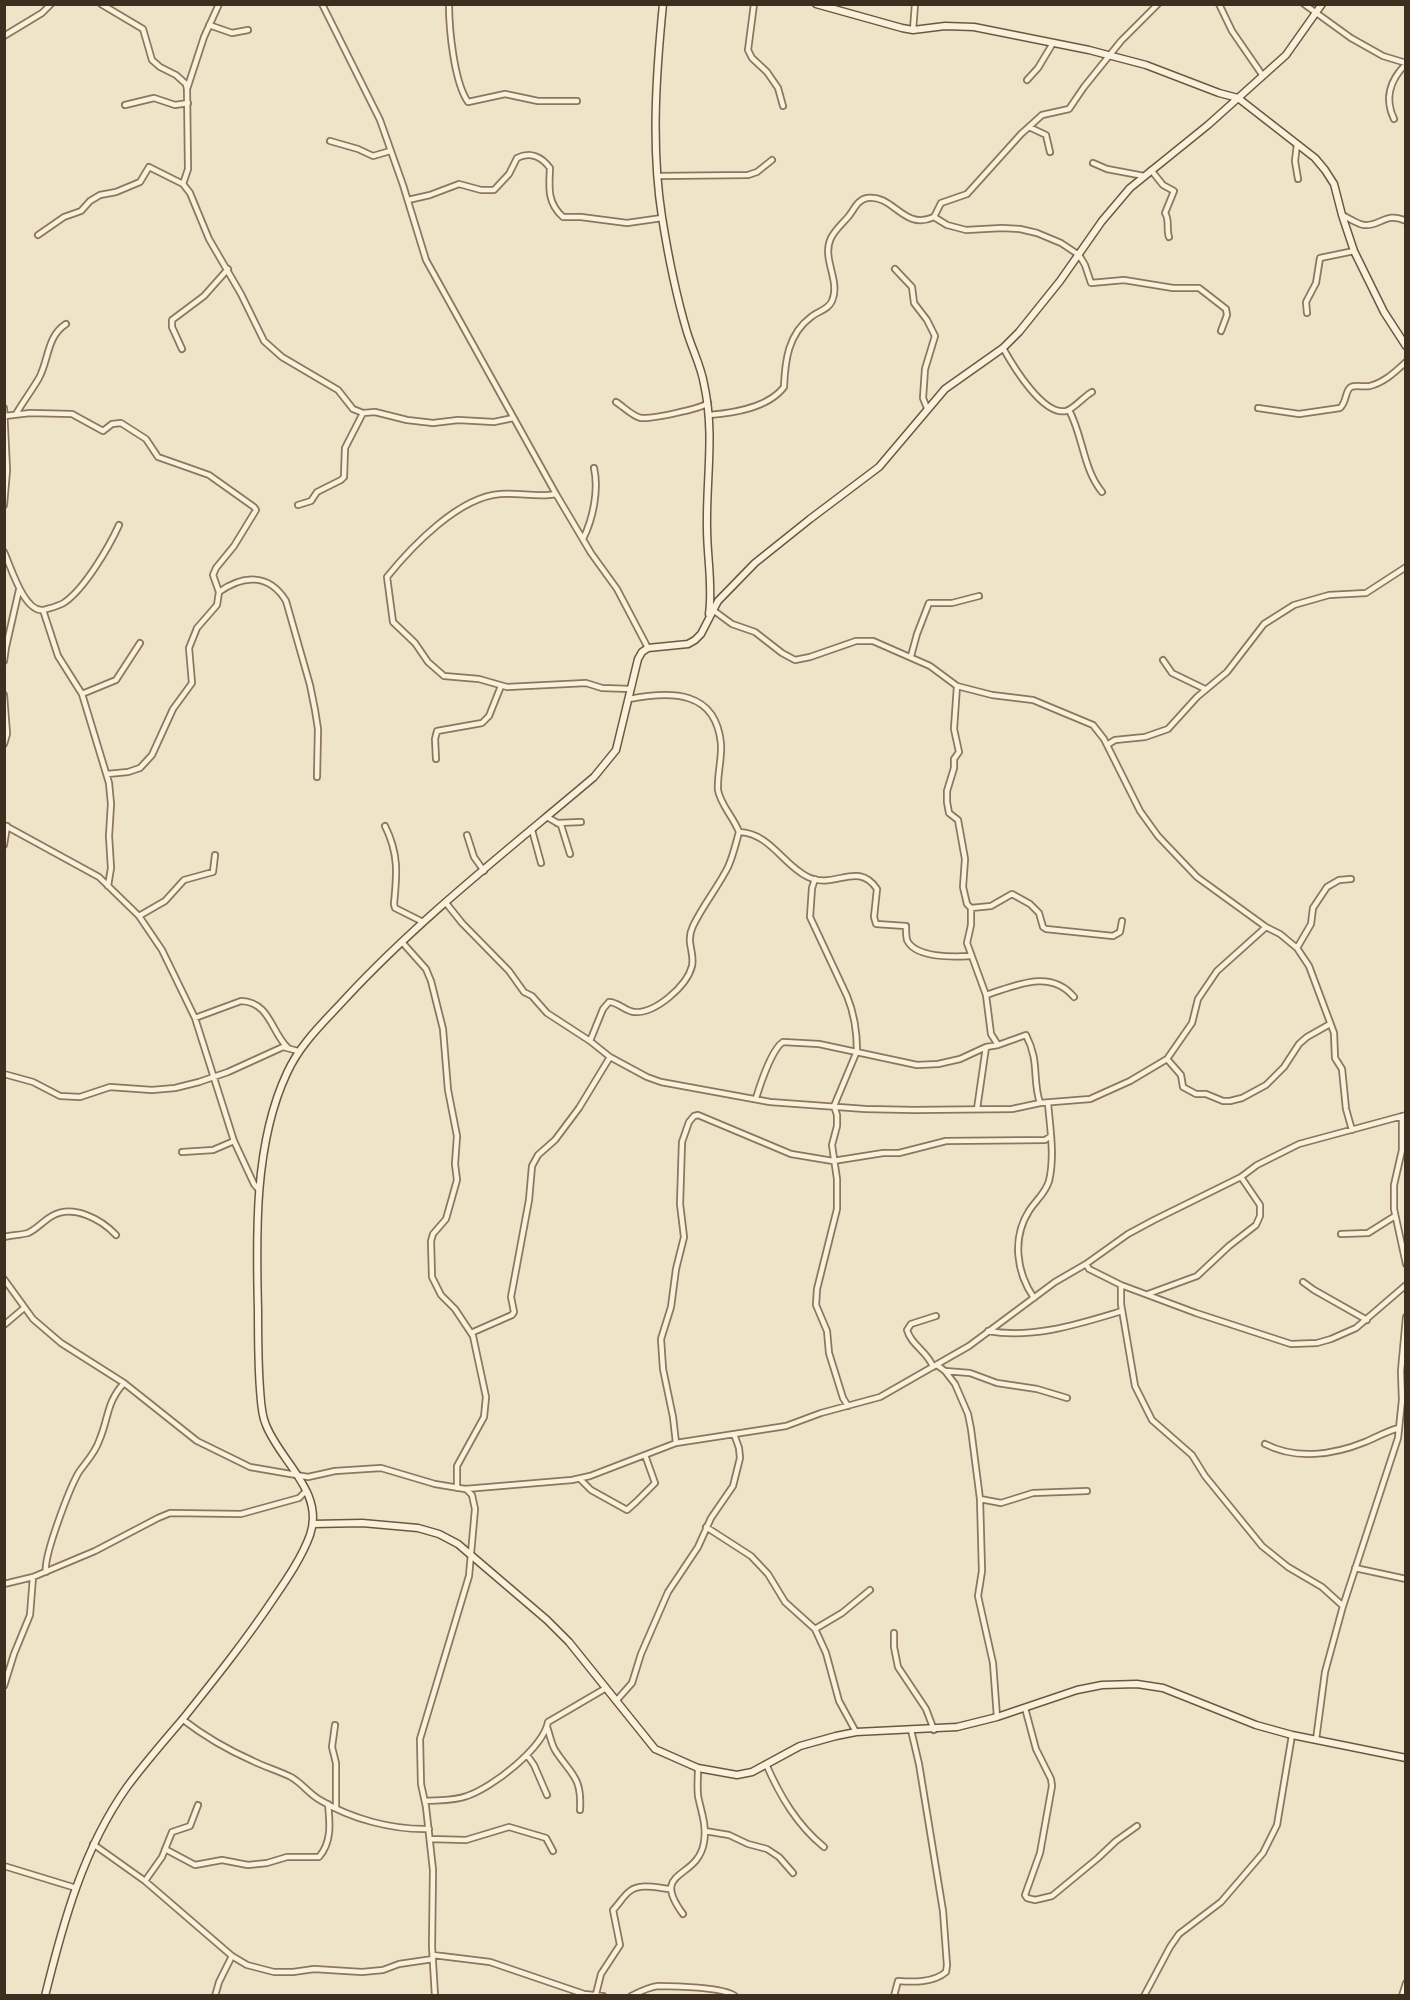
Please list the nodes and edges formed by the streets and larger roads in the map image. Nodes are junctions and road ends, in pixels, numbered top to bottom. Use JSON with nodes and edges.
{"nodes":[{"id":1,"x":51,"y":4,"type":"edge"},
{"id":2,"x":101,"y":4,"type":"edge"},
{"id":3,"x":219,"y":4,"type":"edge"},
{"id":4,"x":322,"y":4,"type":"edge"},
{"id":5,"x":448,"y":4,"type":"edge"},
{"id":6,"x":663,"y":4,"type":"edge"},
{"id":7,"x":754,"y":4,"type":"edge"},
{"id":8,"x":816,"y":4,"type":"edge"},
{"id":9,"x":915,"y":4,"type":"edge"},
{"id":10,"x":1158,"y":4,"type":"edge"},
{"id":11,"x":1219,"y":4,"type":"edge"},
{"id":12,"x":1304,"y":4,"type":"edge"},
{"id":13,"x":1322,"y":4,"type":"edge"},
{"id":14,"x":1317,"y":12,"type":"junction"},
{"id":15,"x":209,"y":25,"type":"junction"},
{"id":16,"x":248,"y":30,"type":"dead end"},
{"id":17,"x":913,"y":30,"type":"junction"},
{"id":18,"x":4,"y":36,"type":"edge"},
{"id":19,"x":1053,"y":43,"type":"junction"},
{"id":20,"x":1111,"y":55,"type":"junction"},
{"id":21,"x":1406,"y":63,"type":"edge"},
{"id":22,"x":1263,"y":76,"type":"junction"},
{"id":23,"x":1027,"y":80,"type":"dead end"},
{"id":24,"x":187,"y":89,"type":"junction"},
{"id":25,"x":1238,"y":98,"type":"junction"},
{"id":26,"x":576,"y":101,"type":"dead end"},
{"id":27,"x":188,"y":103,"type":"junction"},
{"id":28,"x":125,"y":105,"type":"dead end"},
{"id":29,"x":783,"y":106,"type":"dead end"},
{"id":30,"x":1394,"y":119,"type":"dead end"},
{"id":31,"x":1029,"y":127,"type":"junction"},
{"id":32,"x":330,"y":141,"type":"dead end"},
{"id":33,"x":1297,"y":143,"type":"junction"},
{"id":34,"x":390,"y":151,"type":"junction"},
{"id":35,"x":1050,"y":152,"type":"dead end"},
{"id":36,"x":772,"y":160,"type":"dead end"},
{"id":37,"x":1093,"y":163,"type":"dead end"},
{"id":38,"x":1151,"y":170,"type":"junction"},
{"id":39,"x":1144,"y":176,"type":"junction"},
{"id":40,"x":657,"y":177,"type":"junction"},
{"id":41,"x":1298,"y":179,"type":"dead end"},
{"id":42,"x":183,"y":184,"type":"junction"},
{"id":43,"x":408,"y":200,"type":"junction"},
{"id":44,"x":1342,"y":215,"type":"junction"},
{"id":45,"x":934,"y":217,"type":"junction"},
{"id":46,"x":662,"y":218,"type":"junction"},
{"id":47,"x":1406,"y":221,"type":"edge"},
{"id":48,"x":38,"y":235,"type":"dead end"},
{"id":49,"x":1169,"y":237,"type":"dead end"},
{"id":50,"x":1354,"y":251,"type":"junction"},
{"id":51,"x":1079,"y":255,"type":"junction"},
{"id":52,"x":228,"y":269,"type":"junction"},
{"id":53,"x":895,"y":269,"type":"dead end"},
{"id":54,"x":1307,"y":313,"type":"dead end"},
{"id":55,"x":66,"y":324,"type":"dead end"},
{"id":56,"x":1221,"y":331,"type":"dead end"},
{"id":57,"x":1405,"y":343,"type":"edge"},
{"id":58,"x":1003,"y":348,"type":"junction"},
{"id":59,"x":182,"y":349,"type":"dead end"},
{"id":60,"x":1406,"y":362,"type":"edge"},
{"id":61,"x":1092,"y":392,"type":"dead end"},
{"id":62,"x":616,"y":402,"type":"dead end"},
{"id":63,"x":708,"y":403,"type":"junction"},
{"id":64,"x":4,"y":408,"type":"edge"},
{"id":65,"x":927,"y":408,"type":"junction"},
{"id":66,"x":1258,"y":408,"type":"dead end"},
{"id":67,"x":692,"y":410,"type":"junction"},
{"id":68,"x":1069,"y":410,"type":"junction"},
{"id":69,"x":363,"y":413,"type":"junction"},
{"id":70,"x":16,"y":414,"type":"junction"},
{"id":71,"x":709,"y":414,"type":"junction"},
{"id":72,"x":5,"y":416,"type":"edge"},
{"id":73,"x":513,"y":418,"type":"junction"},
{"id":74,"x":594,"y":468,"type":"dead end"},
{"id":75,"x":1102,"y":492,"type":"dead end"},
{"id":76,"x":556,"y":494,"type":"junction"},
{"id":77,"x":298,"y":505,"type":"dead end"},
{"id":78,"x":4,"y":506,"type":"edge"},
{"id":79,"x":118,"y":525,"type":"dead end"},
{"id":80,"x":583,"y":539,"type":"junction"},
{"id":81,"x":4,"y":552,"type":"edge"},
{"id":82,"x":1406,"y":567,"type":"edge"},
{"id":83,"x":19,"y":590,"type":"junction"},
{"id":84,"x":219,"y":592,"type":"junction"},
{"id":85,"x":980,"y":596,"type":"dead end"},
{"id":86,"x":43,"y":610,"type":"junction"},
{"id":87,"x":713,"y":610,"type":"junction"},
{"id":88,"x":709,"y":618,"type":"junction"},
{"id":89,"x":140,"y":643,"type":"dead end"},
{"id":90,"x":648,"y":648,"type":"junction"},
{"id":91,"x":911,"y":657,"type":"junction"},
{"id":92,"x":4,"y":660,"type":"edge"},
{"id":93,"x":1162,"y":660,"type":"dead end"},
{"id":94,"x":501,"y":686,"type":"junction"},
{"id":95,"x":957,"y":686,"type":"junction"},
{"id":96,"x":632,"y":689,"type":"junction"},
{"id":97,"x":1205,"y":689,"type":"junction"},
{"id":98,"x":82,"y":694,"type":"junction"},
{"id":99,"x":4,"y":695,"type":"edge"},
{"id":100,"x":629,"y":699,"type":"junction"},
{"id":101,"x":4,"y":744,"type":"edge"},
{"id":102,"x":1107,"y":745,"type":"junction"},
{"id":103,"x":436,"y":759,"type":"dead end"},
{"id":104,"x":107,"y":774,"type":"junction"},
{"id":105,"x":317,"y":777,"type":"dead end"},
{"id":106,"x":548,"y":817,"type":"junction"},
{"id":107,"x":581,"y":822,"type":"dead end"},
{"id":108,"x":557,"y":823,"type":"junction"},
{"id":109,"x":6,"y":826,"type":"edge"},
{"id":110,"x":385,"y":826,"type":"dead end"},
{"id":111,"x":532,"y":830,"type":"junction"},
{"id":112,"x":739,"y":832,"type":"junction"},
{"id":113,"x":467,"y":835,"type":"dead end"},
{"id":114,"x":4,"y":845,"type":"edge"},
{"id":115,"x":570,"y":854,"type":"dead end"},
{"id":116,"x":215,"y":855,"type":"dead end"},
{"id":117,"x":541,"y":863,"type":"dead end"},
{"id":118,"x":484,"y":871,"type":"junction"},
{"id":119,"x":815,"y":879,"type":"junction"},
{"id":120,"x":1351,"y":879,"type":"dead end"},
{"id":121,"x":108,"y":886,"type":"junction"},
{"id":122,"x":446,"y":903,"type":"junction"},
{"id":123,"x":971,"y":908,"type":"junction"},
{"id":124,"x":139,"y":916,"type":"junction"},
{"id":125,"x":1122,"y":921,"type":"dead end"},
{"id":126,"x":423,"y":922,"type":"junction"},
{"id":127,"x":1266,"y":927,"type":"junction"},
{"id":128,"x":402,"y":942,"type":"junction"},
{"id":129,"x":1297,"y":948,"type":"junction"},
{"id":130,"x":970,"y":956,"type":"junction"},
{"id":131,"x":986,"y":995,"type":"junction"},
{"id":132,"x":1074,"y":997,"type":"dead end"},
{"id":133,"x":195,"y":1018,"type":"junction"},
{"id":134,"x":1330,"y":1024,"type":"junction"},
{"id":135,"x":590,"y":1041,"type":"junction"},
{"id":136,"x":998,"y":1045,"type":"junction"},
{"id":137,"x":288,"y":1047,"type":"junction"},
{"id":138,"x":986,"y":1047,"type":"junction"},
{"id":139,"x":298,"y":1051,"type":"junction"},
{"id":140,"x":857,"y":1051,"type":"junction"},
{"id":141,"x":609,"y":1057,"type":"junction"},
{"id":142,"x":1167,"y":1059,"type":"junction"},
{"id":143,"x":4,"y":1074,"type":"edge"},
{"id":144,"x":214,"y":1077,"type":"junction"},
{"id":145,"x":756,"y":1098,"type":"junction"},
{"id":146,"x":1040,"y":1103,"type":"junction"},
{"id":147,"x":1048,"y":1103,"type":"junction"},
{"id":148,"x":834,"y":1106,"type":"junction"},
{"id":149,"x":977,"y":1109,"type":"junction"},
{"id":150,"x":1404,"y":1116,"type":"edge"},
{"id":151,"x":1352,"y":1130,"type":"junction"},
{"id":152,"x":1051,"y":1136,"type":"junction"},
{"id":153,"x":234,"y":1141,"type":"junction"},
{"id":154,"x":182,"y":1152,"type":"dead end"},
{"id":155,"x":833,"y":1161,"type":"junction"},
{"id":156,"x":1241,"y":1177,"type":"junction"},
{"id":157,"x":261,"y":1192,"type":"junction"},
{"id":158,"x":1395,"y":1216,"type":"junction"},
{"id":159,"x":1341,"y":1234,"type":"dead end"},
{"id":160,"x":116,"y":1235,"type":"dead end"},
{"id":161,"x":4,"y":1237,"type":"edge"},
{"id":162,"x":1086,"y":1264,"type":"junction"},
{"id":163,"x":1406,"y":1264,"type":"edge"},
{"id":164,"x":4,"y":1279,"type":"edge"},
{"id":165,"x":1303,"y":1282,"type":"dead end"},
{"id":166,"x":1122,"y":1285,"type":"junction"},
{"id":167,"x":1406,"y":1285,"type":"edge"},
{"id":168,"x":1148,"y":1294,"type":"junction"},
{"id":169,"x":1034,"y":1298,"type":"junction"},
{"id":170,"x":24,"y":1308,"type":"junction"},
{"id":171,"x":1122,"y":1311,"type":"junction"},
{"id":172,"x":936,"y":1316,"type":"dead end"},
{"id":173,"x":1406,"y":1317,"type":"edge"},
{"id":174,"x":1367,"y":1320,"type":"junction"},
{"id":175,"x":4,"y":1325,"type":"edge"},
{"id":176,"x":988,"y":1331,"type":"junction"},
{"id":177,"x":471,"y":1333,"type":"junction"},
{"id":178,"x":935,"y":1366,"type":"junction"},
{"id":179,"x":945,"y":1371,"type":"junction"},
{"id":180,"x":124,"y":1383,"type":"junction"},
{"id":181,"x":1067,"y":1398,"type":"dead end"},
{"id":182,"x":848,"y":1406,"type":"junction"},
{"id":183,"x":1399,"y":1428,"type":"junction"},
{"id":184,"x":734,"y":1434,"type":"junction"},
{"id":185,"x":676,"y":1443,"type":"junction"},
{"id":186,"x":1265,"y":1444,"type":"dead end"},
{"id":187,"x":645,"y":1455,"type":"junction"},
{"id":188,"x":300,"y":1476,"type":"junction"},
{"id":189,"x":580,"y":1479,"type":"junction"},
{"id":190,"x":457,"y":1488,"type":"junction"},
{"id":191,"x":465,"y":1489,"type":"junction"},
{"id":192,"x":306,"y":1491,"type":"junction"},
{"id":193,"x":1087,"y":1491,"type":"dead end"},
{"id":194,"x":980,"y":1499,"type":"junction"},
{"id":195,"x":313,"y":1524,"type":"junction"},
{"id":196,"x":706,"y":1527,"type":"junction"},
{"id":197,"x":470,"y":1553,"type":"junction"},
{"id":198,"x":1355,"y":1568,"type":"junction"},
{"id":199,"x":46,"y":1572,"type":"junction"},
{"id":200,"x":33,"y":1577,"type":"junction"},
{"id":201,"x":1406,"y":1579,"type":"edge"},
{"id":202,"x":4,"y":1584,"type":"edge"},
{"id":203,"x":870,"y":1590,"type":"dead end"},
{"id":204,"x":1342,"y":1606,"type":"junction"},
{"id":205,"x":815,"y":1629,"type":"junction"},
{"id":206,"x":894,"y":1633,"type":"dead end"},
{"id":207,"x":4,"y":1686,"type":"edge"},
{"id":208,"x":606,"y":1688,"type":"junction"},
{"id":209,"x":616,"y":1701,"type":"junction"},
{"id":210,"x":1024,"y":1708,"type":"junction"},
{"id":211,"x":998,"y":1717,"type":"junction"},
{"id":212,"x":182,"y":1719,"type":"junction"},
{"id":213,"x":335,"y":1725,"type":"dead end"},
{"id":214,"x":911,"y":1730,"type":"junction"},
{"id":215,"x":934,"y":1730,"type":"junction"},
{"id":216,"x":856,"y":1732,"type":"junction"},
{"id":217,"x":547,"y":1734,"type":"junction"},
{"id":218,"x":1292,"y":1735,"type":"junction"},
{"id":219,"x":1316,"y":1740,"type":"junction"},
{"id":220,"x":527,"y":1755,"type":"junction"},
{"id":221,"x":1406,"y":1758,"type":"edge"},
{"id":222,"x":766,"y":1764,"type":"junction"},
{"id":223,"x":698,"y":1768,"type":"junction"},
{"id":224,"x":546,"y":1795,"type":"dead end"},
{"id":225,"x":425,"y":1802,"type":"junction"},
{"id":226,"x":328,"y":1804,"type":"junction"},
{"id":227,"x":198,"y":1805,"type":"dead end"},
{"id":228,"x":336,"y":1807,"type":"junction"},
{"id":229,"x":580,"y":1810,"type":"dead end"},
{"id":230,"x":1137,"y":1826,"type":"dead end"},
{"id":231,"x":429,"y":1829,"type":"junction"},
{"id":232,"x":705,"y":1831,"type":"junction"},
{"id":233,"x":430,"y":1839,"type":"junction"},
{"id":234,"x":93,"y":1844,"type":"junction"},
{"id":235,"x":824,"y":1847,"type":"dead end"},
{"id":236,"x":165,"y":1849,"type":"junction"},
{"id":237,"x":553,"y":1851,"type":"dead end"},
{"id":238,"x":4,"y":1866,"type":"edge"},
{"id":239,"x":793,"y":1874,"type":"dead end"},
{"id":240,"x":145,"y":1881,"type":"junction"},
{"id":241,"x":76,"y":1887,"type":"junction"},
{"id":242,"x":670,"y":1889,"type":"junction"},
{"id":243,"x":683,"y":1914,"type":"dead end"},
{"id":244,"x":232,"y":1956,"type":"junction"},
{"id":245,"x":433,"y":1957,"type":"junction"},
{"id":246,"x":1406,"y":1983,"type":"edge"},
{"id":247,"x":649,"y":1988,"type":"junction"},
{"id":248,"x":45,"y":1995,"type":"edge"},
{"id":249,"x":215,"y":1995,"type":"edge"},
{"id":250,"x":435,"y":1995,"type":"edge"},
{"id":251,"x":596,"y":1995,"type":"edge"},
{"id":252,"x":603,"y":1995,"type":"edge"},
{"id":253,"x":631,"y":1995,"type":"edge"},
{"id":254,"x":653,"y":1995,"type":"edge"},
{"id":255,"x":735,"y":1995,"type":"edge"},
{"id":256,"x":894,"y":1995,"type":"edge"},
{"id":257,"x":1144,"y":1995,"type":"edge"},
{"id":258,"x":1402,"y":1995,"type":"edge"}],
"edges":[{"from":1,"to":18,"type":"street"},
{"from":2,"to":24,"type":"street"},
{"from":3,"to":15,"type":"street"},
{"from":4,"to":34,"type":"street"},
{"from":5,"to":26,"type":"street"},
{"from":6,"to":40,"type":"street"},
{"from":7,"to":29,"type":"street"},
{"from":8,"to":17,"type":"street"},
{"from":9,"to":17,"type":"street"},
{"from":10,"to":20,"type":"street"},
{"from":11,"to":22,"type":"street"},
{"from":12,"to":14,"type":"street"},
{"from":13,"to":14,"type":"street"},
{"from":14,"to":21,"type":"street"},
{"from":14,"to":22,"type":"street"},
{"from":15,"to":16,"type":"street"},
{"from":15,"to":24,"type":"street"},
{"from":17,"to":19,"type":"street"},
{"from":19,"to":20,"type":"street"},
{"from":19,"to":23,"type":"street"},
{"from":20,"to":25,"type":"street"},
{"from":20,"to":31,"type":"street"},
{"from":21,"to":30,"type":"street"},
{"from":22,"to":25,"type":"street"},
{"from":24,"to":27,"type":"street"},
{"from":25,"to":33,"type":"street"},
{"from":25,"to":38,"type":"street"},
{"from":27,"to":28,"type":"street"},
{"from":27,"to":42,"type":"street"},
{"from":31,"to":35,"type":"street"},
{"from":31,"to":45,"type":"street"},
{"from":32,"to":34,"type":"street"},
{"from":33,"to":41,"type":"street"},
{"from":33,"to":44,"type":"street"},
{"from":34,"to":43,"type":"street"},
{"from":36,"to":40,"type":"street"},
{"from":37,"to":39,"type":"street"},
{"from":38,"to":39,"type":"street"},
{"from":38,"to":49,"type":"street"},
{"from":39,"to":51,"type":"street"},
{"from":40,"to":46,"type":"street"},
{"from":42,"to":48,"type":"street"},
{"from":42,"to":52,"type":"street"},
{"from":43,"to":46,"type":"street"},
{"from":43,"to":73,"type":"street"},
{"from":44,"to":47,"type":"street"},
{"from":44,"to":50,"type":"street"},
{"from":45,"to":51,"type":"street"},
{"from":45,"to":71,"type":"street"},
{"from":46,"to":63,"type":"street"},
{"from":50,"to":54,"type":"street"},
{"from":50,"to":57,"type":"street"},
{"from":51,"to":56,"type":"street"},
{"from":51,"to":58,"type":"street"},
{"from":52,"to":59,"type":"street"},
{"from":52,"to":69,"type":"street"},
{"from":53,"to":65,"type":"street"},
{"from":55,"to":70,"type":"street"},
{"from":58,"to":65,"type":"street"},
{"from":58,"to":68,"type":"street"},
{"from":60,"to":66,"type":"street"},
{"from":61,"to":68,"type":"street"},
{"from":62,"to":67,"type":"street"},
{"from":63,"to":67,"type":"street"},
{"from":63,"to":71,"type":"street"},
{"from":64,"to":72,"type":"street"},
{"from":65,"to":87,"type":"street"},
{"from":67,"to":71,"type":"street"},
{"from":68,"to":75,"type":"street"},
{"from":69,"to":73,"type":"street"},
{"from":69,"to":77,"type":"street"},
{"from":70,"to":72,"type":"street"},
{"from":70,"to":84,"type":"street"},
{"from":71,"to":88,"type":"street"},
{"from":72,"to":78,"type":"street"},
{"from":73,"to":76,"type":"street"},
{"from":74,"to":80,"type":"street"},
{"from":76,"to":80,"type":"street"},
{"from":76,"to":94,"type":"street"},
{"from":79,"to":86,"type":"street"},
{"from":80,"to":90,"type":"street"},
{"from":81,"to":83,"type":"street"},
{"from":82,"to":97,"type":"street"},
{"from":83,"to":86,"type":"street"},
{"from":83,"to":92,"type":"street"},
{"from":84,"to":104,"type":"street"},
{"from":84,"to":105,"type":"street"},
{"from":85,"to":91,"type":"street"},
{"from":86,"to":98,"type":"street"},
{"from":87,"to":88,"type":"street"},
{"from":87,"to":91,"type":"street"},
{"from":88,"to":90,"type":"street"},
{"from":89,"to":98,"type":"street"},
{"from":90,"to":96,"type":"street"},
{"from":91,"to":95,"type":"street"},
{"from":93,"to":97,"type":"street"},
{"from":94,"to":96,"type":"street"},
{"from":94,"to":103,"type":"street"},
{"from":95,"to":102,"type":"street"},
{"from":95,"to":123,"type":"street"},
{"from":96,"to":100,"type":"street"},
{"from":97,"to":102,"type":"street"},
{"from":98,"to":104,"type":"street"},
{"from":99,"to":101,"type":"street"},
{"from":100,"to":106,"type":"street"},
{"from":100,"to":112,"type":"street"},
{"from":102,"to":127,"type":"street"},
{"from":104,"to":121,"type":"street"},
{"from":106,"to":108,"type":"street"},
{"from":106,"to":111,"type":"street"},
{"from":107,"to":108,"type":"street"},
{"from":108,"to":115,"type":"street"},
{"from":109,"to":114,"type":"street"},
{"from":109,"to":121,"type":"street"},
{"from":110,"to":126,"type":"street"},
{"from":111,"to":117,"type":"street"},
{"from":111,"to":118,"type":"street"},
{"from":112,"to":119,"type":"street"},
{"from":112,"to":135,"type":"street"},
{"from":113,"to":118,"type":"street"},
{"from":116,"to":124,"type":"street"},
{"from":118,"to":122,"type":"street"},
{"from":119,"to":130,"type":"street"},
{"from":119,"to":140,"type":"street"},
{"from":120,"to":129,"type":"street"},
{"from":121,"to":124,"type":"street"},
{"from":122,"to":126,"type":"street"},
{"from":122,"to":135,"type":"street"},
{"from":123,"to":125,"type":"street"},
{"from":123,"to":130,"type":"street"},
{"from":124,"to":133,"type":"street"},
{"from":126,"to":128,"type":"street"},
{"from":127,"to":129,"type":"street"},
{"from":127,"to":142,"type":"street"},
{"from":128,"to":139,"type":"street"},
{"from":128,"to":177,"type":"street"},
{"from":129,"to":134,"type":"street"},
{"from":130,"to":131,"type":"street"},
{"from":131,"to":132,"type":"street"},
{"from":131,"to":136,"type":"street"},
{"from":133,"to":137,"type":"street"},
{"from":133,"to":144,"type":"street"},
{"from":134,"to":142,"type":"street"},
{"from":134,"to":151,"type":"street"},
{"from":135,"to":141,"type":"street"},
{"from":136,"to":138,"type":"street"},
{"from":136,"to":146,"type":"street"},
{"from":137,"to":139,"type":"street"},
{"from":137,"to":144,"type":"street"},
{"from":138,"to":140,"type":"street"},
{"from":138,"to":149,"type":"street"},
{"from":139,"to":157,"type":"street"},
{"from":140,"to":145,"type":"street"},
{"from":140,"to":148,"type":"street"},
{"from":141,"to":145,"type":"street"},
{"from":141,"to":177,"type":"street"},
{"from":142,"to":147,"type":"street"},
{"from":143,"to":144,"type":"street"},
{"from":144,"to":153,"type":"street"},
{"from":145,"to":148,"type":"street"},
{"from":146,"to":147,"type":"street"},
{"from":146,"to":149,"type":"street"},
{"from":147,"to":152,"type":"street"},
{"from":148,"to":149,"type":"street"},
{"from":148,"to":155,"type":"street"},
{"from":150,"to":151,"type":"street"},
{"from":150,"to":158,"type":"street"},
{"from":151,"to":156,"type":"street"},
{"from":152,"to":155,"type":"street"},
{"from":152,"to":169,"type":"street"},
{"from":153,"to":154,"type":"street"},
{"from":153,"to":157,"type":"street"},
{"from":155,"to":182,"type":"street"},
{"from":155,"to":185,"type":"street"},
{"from":156,"to":162,"type":"street"},
{"from":156,"to":168,"type":"street"},
{"from":157,"to":188,"type":"street"},
{"from":158,"to":159,"type":"street"},
{"from":158,"to":163,"type":"street"},
{"from":160,"to":161,"type":"street"},
{"from":162,"to":166,"type":"street"},
{"from":162,"to":169,"type":"street"},
{"from":164,"to":170,"type":"street"},
{"from":165,"to":174,"type":"street"},
{"from":166,"to":168,"type":"street"},
{"from":166,"to":171,"type":"street"},
{"from":167,"to":174,"type":"street"},
{"from":168,"to":174,"type":"street"},
{"from":169,"to":176,"type":"street"},
{"from":170,"to":175,"type":"street"},
{"from":170,"to":180,"type":"street"},
{"from":171,"to":176,"type":"street"},
{"from":171,"to":204,"type":"street"},
{"from":172,"to":178,"type":"street"},
{"from":173,"to":183,"type":"street"},
{"from":176,"to":178,"type":"street"},
{"from":177,"to":190,"type":"street"},
{"from":178,"to":179,"type":"street"},
{"from":178,"to":182,"type":"street"},
{"from":179,"to":181,"type":"street"},
{"from":179,"to":194,"type":"street"},
{"from":180,"to":188,"type":"street"},
{"from":180,"to":199,"type":"street"},
{"from":182,"to":184,"type":"street"},
{"from":183,"to":186,"type":"street"},
{"from":183,"to":198,"type":"street"},
{"from":184,"to":185,"type":"street"},
{"from":184,"to":196,"type":"street"},
{"from":185,"to":187,"type":"street"},
{"from":187,"to":189,"type":"street"},
{"from":187,"to":189,"type":"street"},
{"from":188,"to":190,"type":"street"},
{"from":188,"to":192,"type":"street"},
{"from":189,"to":191,"type":"street"},
{"from":190,"to":191,"type":"street"},
{"from":191,"to":197,"type":"street"},
{"from":192,"to":195,"type":"street"},
{"from":192,"to":199,"type":"street"},
{"from":193,"to":194,"type":"street"},
{"from":194,"to":211,"type":"street"},
{"from":195,"to":197,"type":"street"},
{"from":195,"to":212,"type":"street"},
{"from":196,"to":205,"type":"street"},
{"from":196,"to":209,"type":"street"},
{"from":197,"to":208,"type":"street"},
{"from":197,"to":225,"type":"street"},
{"from":198,"to":201,"type":"street"},
{"from":198,"to":204,"type":"street"},
{"from":199,"to":200,"type":"street"},
{"from":200,"to":202,"type":"street"},
{"from":200,"to":207,"type":"street"},
{"from":203,"to":205,"type":"street"},
{"from":204,"to":219,"type":"street"},
{"from":205,"to":216,"type":"street"},
{"from":206,"to":215,"type":"street"},
{"from":208,"to":209,"type":"street"},
{"from":208,"to":217,"type":"street"},
{"from":209,"to":223,"type":"street"},
{"from":210,"to":211,"type":"street"},
{"from":210,"to":218,"type":"street"},
{"from":210,"to":230,"type":"street"},
{"from":211,"to":215,"type":"street"},
{"from":212,"to":226,"type":"street"},
{"from":212,"to":234,"type":"street"},
{"from":213,"to":228,"type":"street"},
{"from":214,"to":215,"type":"street"},
{"from":214,"to":216,"type":"street"},
{"from":214,"to":256,"type":"street"},
{"from":216,"to":222,"type":"street"},
{"from":217,"to":220,"type":"street"},
{"from":217,"to":229,"type":"street"},
{"from":218,"to":219,"type":"street"},
{"from":218,"to":257,"type":"street"},
{"from":219,"to":221,"type":"street"},
{"from":220,"to":224,"type":"street"},
{"from":220,"to":225,"type":"street"},
{"from":222,"to":223,"type":"street"},
{"from":222,"to":235,"type":"street"},
{"from":223,"to":232,"type":"street"},
{"from":225,"to":231,"type":"street"},
{"from":226,"to":228,"type":"street"},
{"from":226,"to":236,"type":"street"},
{"from":227,"to":236,"type":"street"},
{"from":228,"to":231,"type":"street"},
{"from":231,"to":233,"type":"street"},
{"from":232,"to":239,"type":"street"},
{"from":232,"to":242,"type":"street"},
{"from":233,"to":237,"type":"street"},
{"from":233,"to":245,"type":"street"},
{"from":234,"to":240,"type":"street"},
{"from":234,"to":241,"type":"street"},
{"from":236,"to":240,"type":"street"},
{"from":238,"to":241,"type":"street"},
{"from":240,"to":244,"type":"street"},
{"from":241,"to":248,"type":"street"},
{"from":242,"to":243,"type":"street"},
{"from":242,"to":251,"type":"street"},
{"from":244,"to":245,"type":"street"},
{"from":244,"to":249,"type":"street"},
{"from":245,"to":250,"type":"street"},
{"from":245,"to":251,"type":"street"},
{"from":246,"to":258,"type":"street"},
{"from":247,"to":253,"type":"street"},
{"from":247,"to":254,"type":"street"},
{"from":247,"to":255,"type":"street"},
{"from":251,"to":252,"type":"street"}]}
